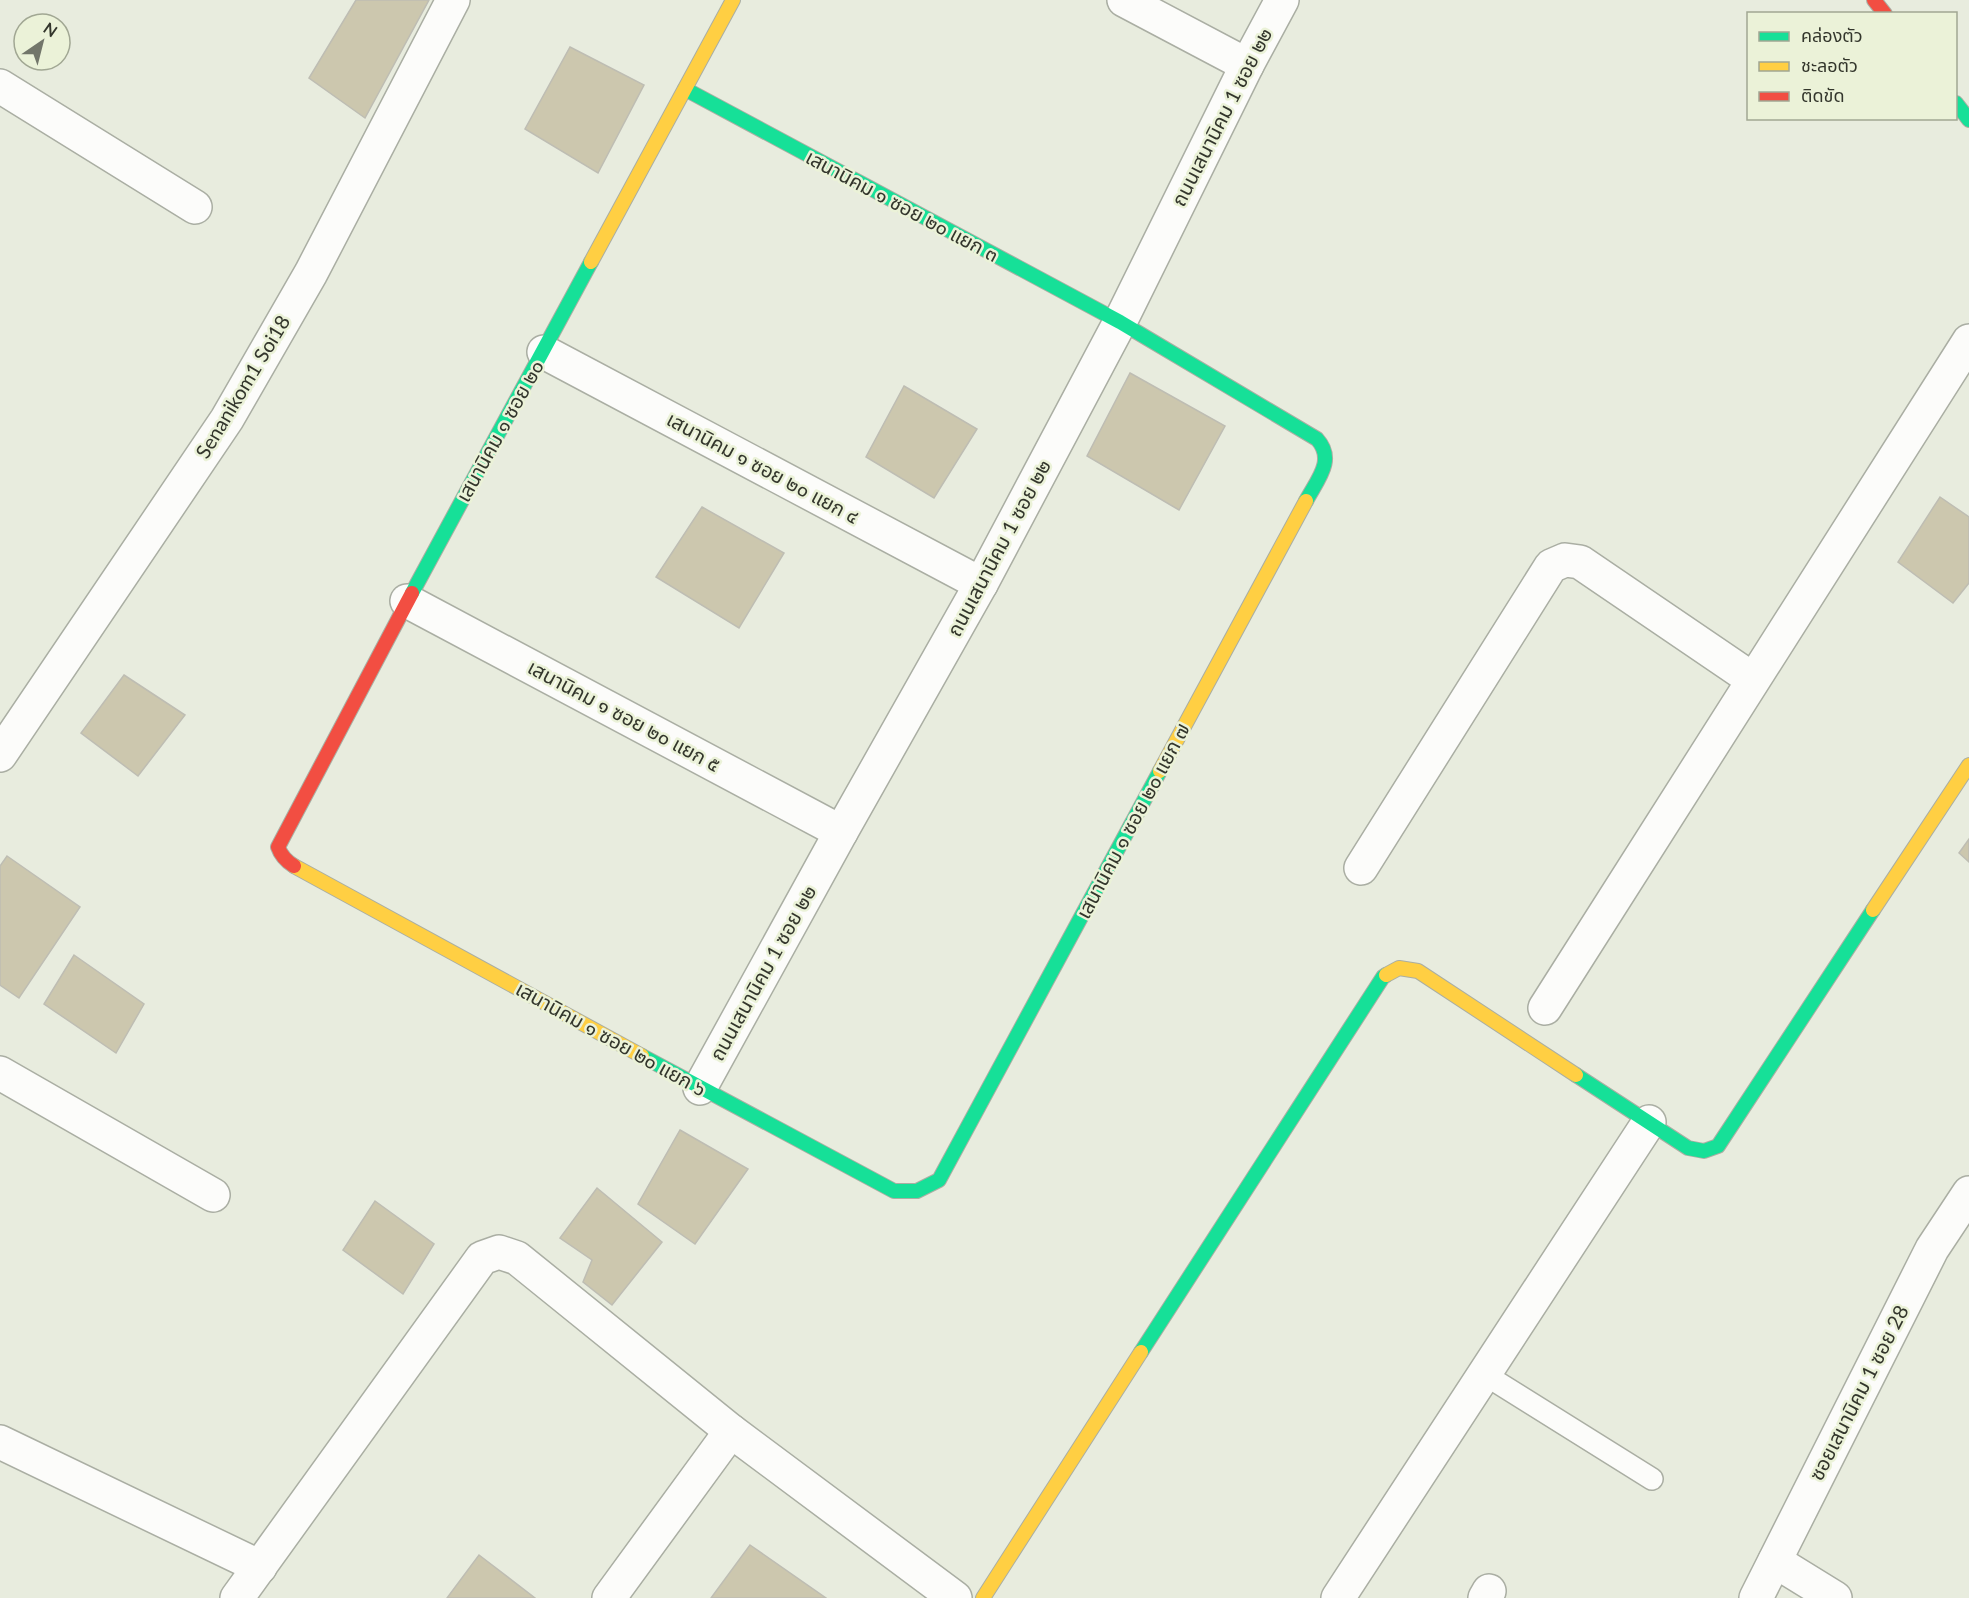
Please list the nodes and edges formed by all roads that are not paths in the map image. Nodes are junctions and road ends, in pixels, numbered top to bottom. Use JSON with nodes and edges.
{"nodes":[{"id":1,"x":453,"y":0,"type":"edge"},
{"id":2,"x":733,"y":0,"type":"edge"},
{"id":3,"x":1124,"y":0,"type":"edge"},
{"id":4,"x":1282,"y":0,"type":"edge"},
{"id":5,"x":1874,"y":0,"type":"edge"},
{"id":6,"x":1883,"y":12,"type":"edge"},
{"id":7,"x":1247,"y":65,"type":"junction"},
{"id":8,"x":0,"y":86,"type":"edge"},
{"id":9,"x":685,"y":89,"type":"junction"},
{"id":10,"x":1957,"y":104,"type":"edge"},
{"id":11,"x":1969,"y":120,"type":"edge"},
{"id":12,"x":195,"y":207,"type":"dead end"},
{"id":13,"x":1119,"y":322,"type":"junction"},
{"id":14,"x":1969,"y":341,"type":"edge"},
{"id":15,"x":544,"y":352,"type":"junction"},
{"id":16,"x":1326,"y":463,"type":"joint"},
{"id":17,"x":981,"y":584,"type":"junction"},
{"id":18,"x":407,"y":601,"type":"junction"},
{"id":19,"x":1752,"y":679,"type":"junction"},
{"id":20,"x":0,"y":755,"type":"edge"},
{"id":21,"x":1969,"y":765,"type":"edge"},
{"id":22,"x":841,"y":832,"type":"junction"},
{"id":23,"x":287,"y":862,"type":"joint"},
{"id":24,"x":1361,"y":868,"type":"dead end"},
{"id":25,"x":1545,"y":1008,"type":"dead end"},
{"id":26,"x":0,"y":1073,"type":"edge"},
{"id":27,"x":700,"y":1088,"type":"junction"},
{"id":28,"x":1649,"y":1122,"type":"junction"},
{"id":29,"x":939,"y":1180,"type":"joint"},
{"id":30,"x":1969,"y":1193,"type":"edge"},
{"id":31,"x":213,"y":1195,"type":"dead end"},
{"id":32,"x":1484,"y":1374,"type":"junction"},
{"id":33,"x":731,"y":1431,"type":"junction"},
{"id":34,"x":0,"y":1442,"type":"edge"},
{"id":35,"x":1652,"y":1479,"type":"dead end"},
{"id":36,"x":1774,"y":1561,"type":"junction"},
{"id":37,"x":260,"y":1567,"type":"junction"},
{"id":38,"x":237,"y":1598,"type":"edge"},
{"id":39,"x":609,"y":1598,"type":"edge"},
{"id":40,"x":955,"y":1598,"type":"edge"},
{"id":41,"x":983,"y":1598,"type":"edge"},
{"id":42,"x":1338,"y":1598,"type":"edge"},
{"id":43,"x":1756,"y":1598,"type":"edge"},
{"id":44,"x":1835,"y":1598,"type":"edge"}],
"edges":[{"from":1,"to":20,"type":"street","name":"Senanikom1 Soi18"},
{"from":2,"to":9,"type":"street","name":"เสนานิคม ๑ ซอย ๒๐"},
{"from":3,"to":7,"type":"street"},
{"from":4,"to":7,"type":"street","name":"ถนนเสนานิคม 1 ซอย ๒๒"},
{"from":5,"to":6,"type":"street"},
{"from":7,"to":13,"type":"street","name":"ถนนเสนานิคม 1 ซอย ๒๒"},
{"from":8,"to":12,"type":"street"},
{"from":9,"to":13,"type":"street","name":"เสนานิคม ๑ ซอย ๒๐ แยก ๓"},
{"from":9,"to":15,"type":"street","name":"เสนานิคม ๑ ซอย ๒๐"},
{"from":10,"to":11,"type":"street"},
{"from":13,"to":16,"type":"street","name":"เสนานิคม ๑ ซอย ๒๐ แยก ๓"},
{"from":13,"to":17,"type":"street","name":"ถนนเสนานิคม 1 ซอย ๒๒"},
{"from":14,"to":19,"type":"street"},
{"from":15,"to":17,"type":"street","name":"เสนานิคม ๑ ซอย ๒๐ แยก ๔"},
{"from":15,"to":18,"type":"street","name":"เสนานิคม ๑ ซอย ๒๐"},
{"from":16,"to":29,"type":"street","name":"เสนานิคม ๑ ซอย ๒๐ แยก ๗"},
{"from":17,"to":22,"type":"street","name":"ถนนเสนานิคม 1 ซอย ๒๒"},
{"from":18,"to":22,"type":"street","name":"เสนานิคม ๑ ซอย ๒๐ แยก ๕"},
{"from":18,"to":23,"type":"street","name":"เสนานิคม ๑ ซอย ๒๐"},
{"from":19,"to":24,"type":"street"},
{"from":19,"to":25,"type":"street"},
{"from":21,"to":28,"type":"street"},
{"from":22,"to":27,"type":"street","name":"ถนนเสนานิคม 1 ซอย ๒๒"},
{"from":23,"to":27,"type":"street","name":"เสนานิคม ๑ ซอย ๒๐ แยก ๖"},
{"from":26,"to":31,"type":"street"},
{"from":27,"to":29,"type":"street","name":"เสนานิคม ๑ ซอย ๒๐ แยก ๖"},
{"from":28,"to":32,"type":"street"},
{"from":28,"to":41,"type":"street"},
{"from":30,"to":36,"type":"street","name":"ซอยเสนานิคม 1 ซอย 28"},
{"from":32,"to":35,"type":"lane"},
{"from":32,"to":42,"type":"street"},
{"from":33,"to":37,"type":"street"},
{"from":33,"to":39,"type":"street"},
{"from":33,"to":40,"type":"street"},
{"from":34,"to":37,"type":"street"},
{"from":36,"to":43,"type":"street","name":"ซอยเสนานิคม 1 ซอย 28"},
{"from":36,"to":44,"type":"street"},
{"from":37,"to":38,"type":"street"}]}
